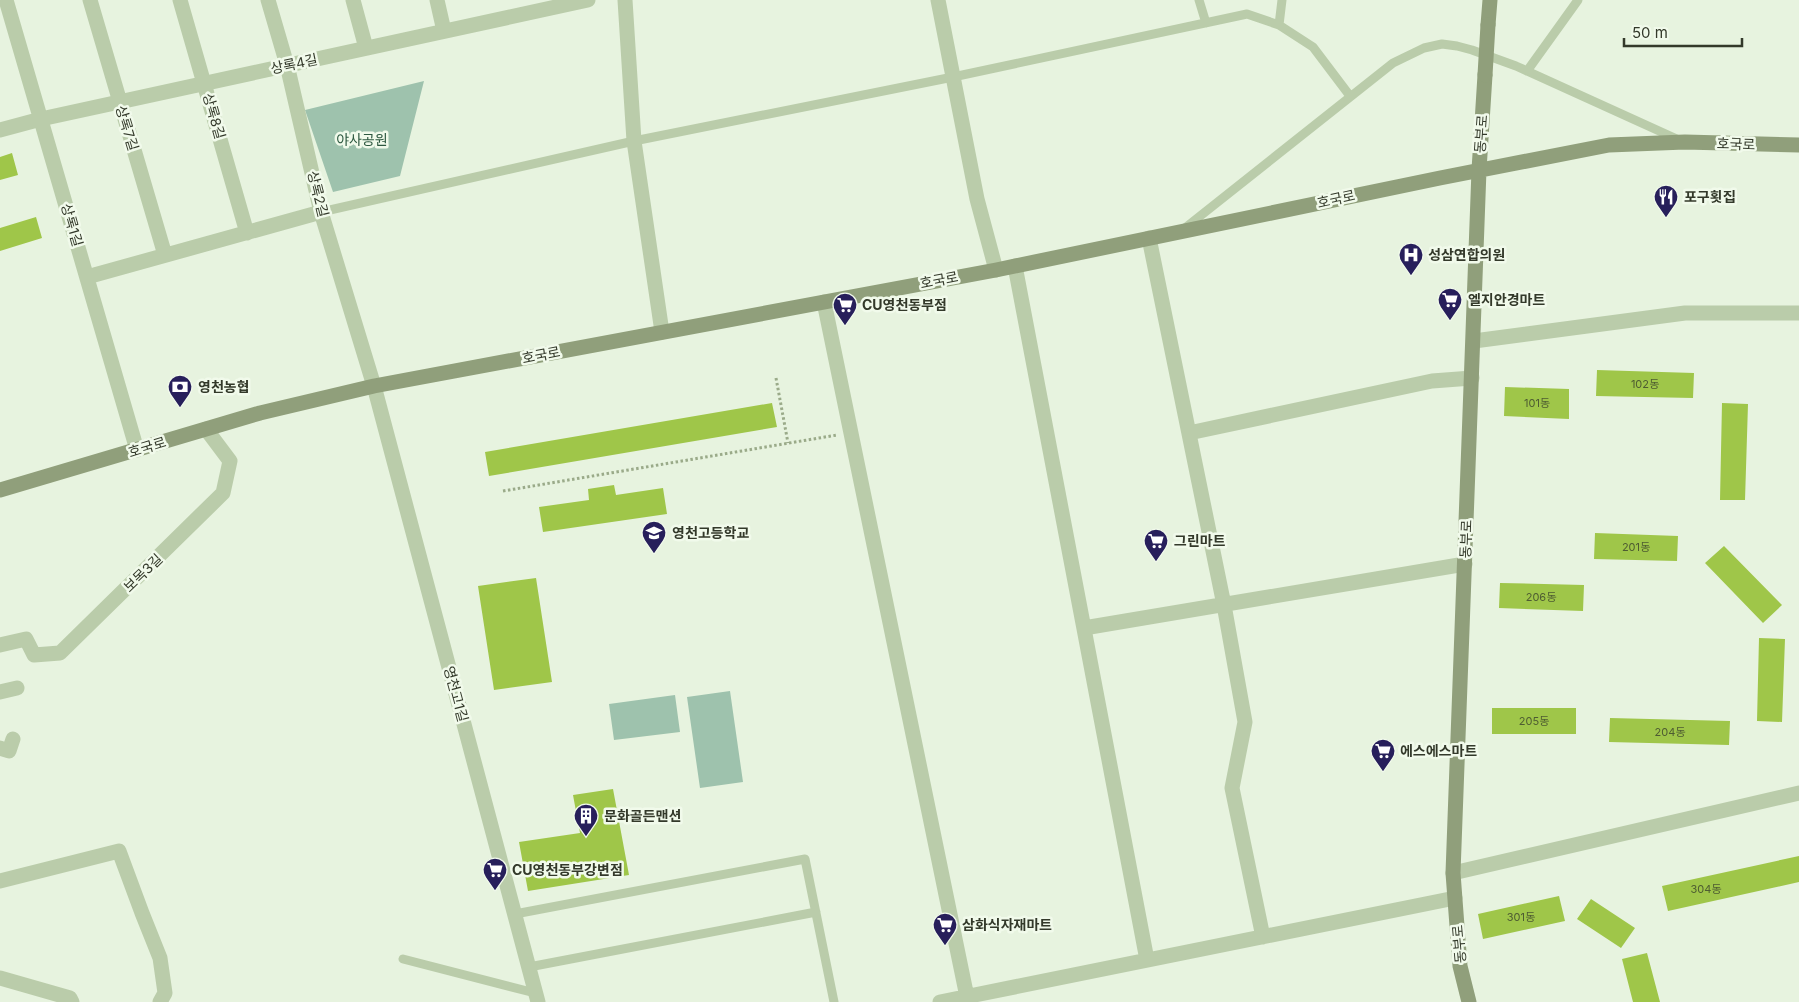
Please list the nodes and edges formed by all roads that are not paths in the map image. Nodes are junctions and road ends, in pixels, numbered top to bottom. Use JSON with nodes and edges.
{"nodes":[{"id":1,"x":6,"y":0,"type":"edge"},
{"id":2,"x":90,"y":0,"type":"edge"},
{"id":3,"x":180,"y":0,"type":"edge"},
{"id":4,"x":268,"y":0,"type":"edge"},
{"id":5,"x":354,"y":0,"type":"edge"},
{"id":6,"x":437,"y":0,"type":"edge"},
{"id":7,"x":588,"y":0,"type":"edge"},
{"id":8,"x":625,"y":0,"type":"edge"},
{"id":9,"x":938,"y":0,"type":"edge"},
{"id":10,"x":1199,"y":0,"type":"edge"},
{"id":11,"x":1282,"y":0,"type":"edge"},
{"id":12,"x":1490,"y":0,"type":"edge"},
{"id":13,"x":1578,"y":0,"type":"edge"},
{"id":14,"x":1206,"y":23,"type":"junction"},
{"id":15,"x":1279,"y":26,"type":"junction"},
{"id":16,"x":444,"y":31,"type":"junction"},
{"id":17,"x":366,"y":48,"type":"junction"},
{"id":18,"x":287,"y":65,"type":"junction"},
{"id":19,"x":1527,"y":71,"type":"junction"},
{"id":20,"x":953,"y":77,"type":"junction"},
{"id":21,"x":204,"y":83,"type":"junction"},
{"id":22,"x":1350,"y":96,"type":"junction"},
{"id":23,"x":120,"y":102,"type":"junction"},
{"id":24,"x":40,"y":118,"type":"junction"},
{"id":25,"x":0,"y":130,"type":"edge"},
{"id":26,"x":634,"y":141,"type":"junction"},
{"id":27,"x":1685,"y":142,"type":"junction"},
{"id":28,"x":1799,"y":146,"type":"edge"},
{"id":29,"x":1479,"y":170,"type":"junction"},
{"id":30,"x":322,"y":212,"type":"junction"},
{"id":31,"x":1181,"y":231,"type":"junction"},
{"id":32,"x":247,"y":233,"type":"junction"},
{"id":33,"x":1149,"y":238,"type":"junction"},
{"id":34,"x":165,"y":256,"type":"junction"},
{"id":35,"x":1015,"y":266,"type":"junction"},
{"id":36,"x":996,"y":270,"type":"junction"},
{"id":37,"x":87,"y":277,"type":"junction"},
{"id":38,"x":824,"y":302,"type":"junction"},
{"id":39,"x":1799,"y":313,"type":"edge"},
{"id":40,"x":662,"y":332,"type":"junction"},
{"id":41,"x":1474,"y":342,"type":"junction"},
{"id":42,"x":1472,"y":378,"type":"junction"},
{"id":43,"x":374,"y":386,"type":"junction"},
{"id":44,"x":206,"y":429,"type":"junction"},
{"id":45,"x":1189,"y":433,"type":"junction"},
{"id":46,"x":137,"y":450,"type":"junction"},
{"id":47,"x":0,"y":490,"type":"edge"},
{"id":48,"x":1466,"y":564,"type":"junction"},
{"id":49,"x":1224,"y":605,"type":"junction"},
{"id":50,"x":1084,"y":628,"type":"junction"},
{"id":51,"x":0,"y":645,"type":"edge"},
{"id":52,"x":17,"y":688,"type":"dead end"},
{"id":53,"x":0,"y":692,"type":"edge"},
{"id":54,"x":13,"y":739,"type":"dead end"},
{"id":55,"x":0,"y":748,"type":"edge"},
{"id":56,"x":1799,"y":793,"type":"edge"},
{"id":57,"x":1453,"y":873,"type":"junction"},
{"id":58,"x":0,"y":881,"type":"edge"},
{"id":59,"x":1455,"y":898,"type":"junction"},
{"id":60,"x":816,"y":912,"type":"junction"},
{"id":61,"x":515,"y":914,"type":"junction"},
{"id":62,"x":1263,"y":937,"type":"junction"},
{"id":63,"x":403,"y":959,"type":"dead end"},
{"id":64,"x":1147,"y":960,"type":"junction"},
{"id":65,"x":529,"y":967,"type":"junction"},
{"id":66,"x":0,"y":978,"type":"edge"},
{"id":67,"x":536,"y":997,"type":"edge"},
{"id":68,"x":967,"y":997,"type":"junction"},
{"id":69,"x":72,"y":1002,"type":"edge"},
{"id":70,"x":160,"y":1002,"type":"edge"},
{"id":71,"x":834,"y":1002,"type":"edge"},
{"id":72,"x":940,"y":1002,"type":"edge"},
{"id":73,"x":1469,"y":1002,"type":"edge"}],
"edges":[{"from":1,"to":24,"type":"street","name":"상록1길"},
{"from":2,"to":23,"type":"street","name":"상록7길"},
{"from":3,"to":21,"type":"street","name":"상록8길"},
{"from":4,"to":18,"type":"street","name":"상록2길"},
{"from":5,"to":17,"type":"street"},
{"from":6,"to":16,"type":"street"},
{"from":7,"to":16,"type":"street","name":"상록4길"},
{"from":8,"to":26,"type":"street"},
{"from":9,"to":20,"type":"street"},
{"from":10,"to":14,"type":"lane"},
{"from":11,"to":15,"type":"lane"},
{"from":12,"to":29,"type":"main road","name":"동부로","bridge":true},
{"from":13,"to":19,"type":"lane"},
{"from":14,"to":15,"type":"lane"},
{"from":14,"to":20,"type":"lane"},
{"from":15,"to":22,"type":"lane"},
{"from":16,"to":17,"type":"street","name":"상록4길"},
{"from":17,"to":18,"type":"street","name":"상록4길"},
{"from":18,"to":21,"type":"street","name":"상록4길"},
{"from":18,"to":30,"type":"street","name":"상록2길"},
{"from":19,"to":22,"type":"lane"},
{"from":19,"to":27,"type":"lane"},
{"from":20,"to":26,"type":"lane"},
{"from":20,"to":36,"type":"street"},
{"from":21,"to":23,"type":"street","name":"상록4길"},
{"from":21,"to":32,"type":"street","name":"상록8길"},
{"from":22,"to":31,"type":"lane"},
{"from":23,"to":24,"type":"street","name":"상록4길"},
{"from":23,"to":34,"type":"street","name":"상록7길"},
{"from":24,"to":25,"type":"street","name":"상록4길"},
{"from":24,"to":37,"type":"street","name":"상록1길"},
{"from":26,"to":30,"type":"lane"},
{"from":26,"to":40,"type":"street"},
{"from":27,"to":28,"type":"main road","name":"호국로"},
{"from":27,"to":29,"type":"main road","name":"호국로"},
{"from":29,"to":31,"type":"main road","name":"호국로"},
{"from":29,"to":41,"type":"main road","name":"동부로"},
{"from":30,"to":32,"type":"street"},
{"from":30,"to":43,"type":"street","name":"상록2길"},
{"from":31,"to":33,"type":"main road","name":"호국로"},
{"from":32,"to":34,"type":"street"},
{"from":33,"to":35,"type":"main road","name":"호국로"},
{"from":33,"to":45,"type":"street"},
{"from":34,"to":37,"type":"street"},
{"from":35,"to":36,"type":"main road","name":"호국로"},
{"from":35,"to":50,"type":"street"},
{"from":36,"to":38,"type":"main road","name":"호국로"},
{"from":37,"to":46,"type":"street","name":"상록1길"},
{"from":38,"to":40,"type":"main road","name":"호국로"},
{"from":38,"to":68,"type":"street"},
{"from":39,"to":41,"type":"street"},
{"from":40,"to":43,"type":"main road","name":"호국로"},
{"from":41,"to":42,"type":"main road","name":"동부로"},
{"from":42,"to":45,"type":"street"},
{"from":42,"to":48,"type":"main road","name":"동부로"},
{"from":43,"to":44,"type":"main road","name":"호국로"},
{"from":43,"to":61,"type":"street","name":"영천고1길"},
{"from":44,"to":46,"type":"main road","name":"호국로"},
{"from":44,"to":51,"type":"street","name":"보목3길"},
{"from":45,"to":49,"type":"street"},
{"from":46,"to":47,"type":"main road","name":"호국로"},
{"from":48,"to":49,"type":"street"},
{"from":48,"to":57,"type":"main road","name":"동부로"},
{"from":49,"to":50,"type":"street"},
{"from":49,"to":62,"type":"street"},
{"from":50,"to":64,"type":"street"},
{"from":52,"to":53,"type":"street"},
{"from":54,"to":55,"type":"street"},
{"from":56,"to":57,"type":"street"},
{"from":57,"to":59,"type":"main road","name":"동부로"},
{"from":58,"to":70,"type":"street"},
{"from":59,"to":62,"type":"street"},
{"from":59,"to":73,"type":"main road","name":"동부로"},
{"from":60,"to":61,"type":"lane"},
{"from":60,"to":65,"type":"lane"},
{"from":60,"to":71,"type":"lane"},
{"from":61,"to":65,"type":"street","name":"영천고1길"},
{"from":62,"to":64,"type":"street"},
{"from":63,"to":67,"type":"lane"},
{"from":64,"to":68,"type":"street"},
{"from":65,"to":67,"type":"street","name":"영천고1길"},
{"from":66,"to":69,"type":"street"},
{"from":68,"to":72,"type":"street"}]}
